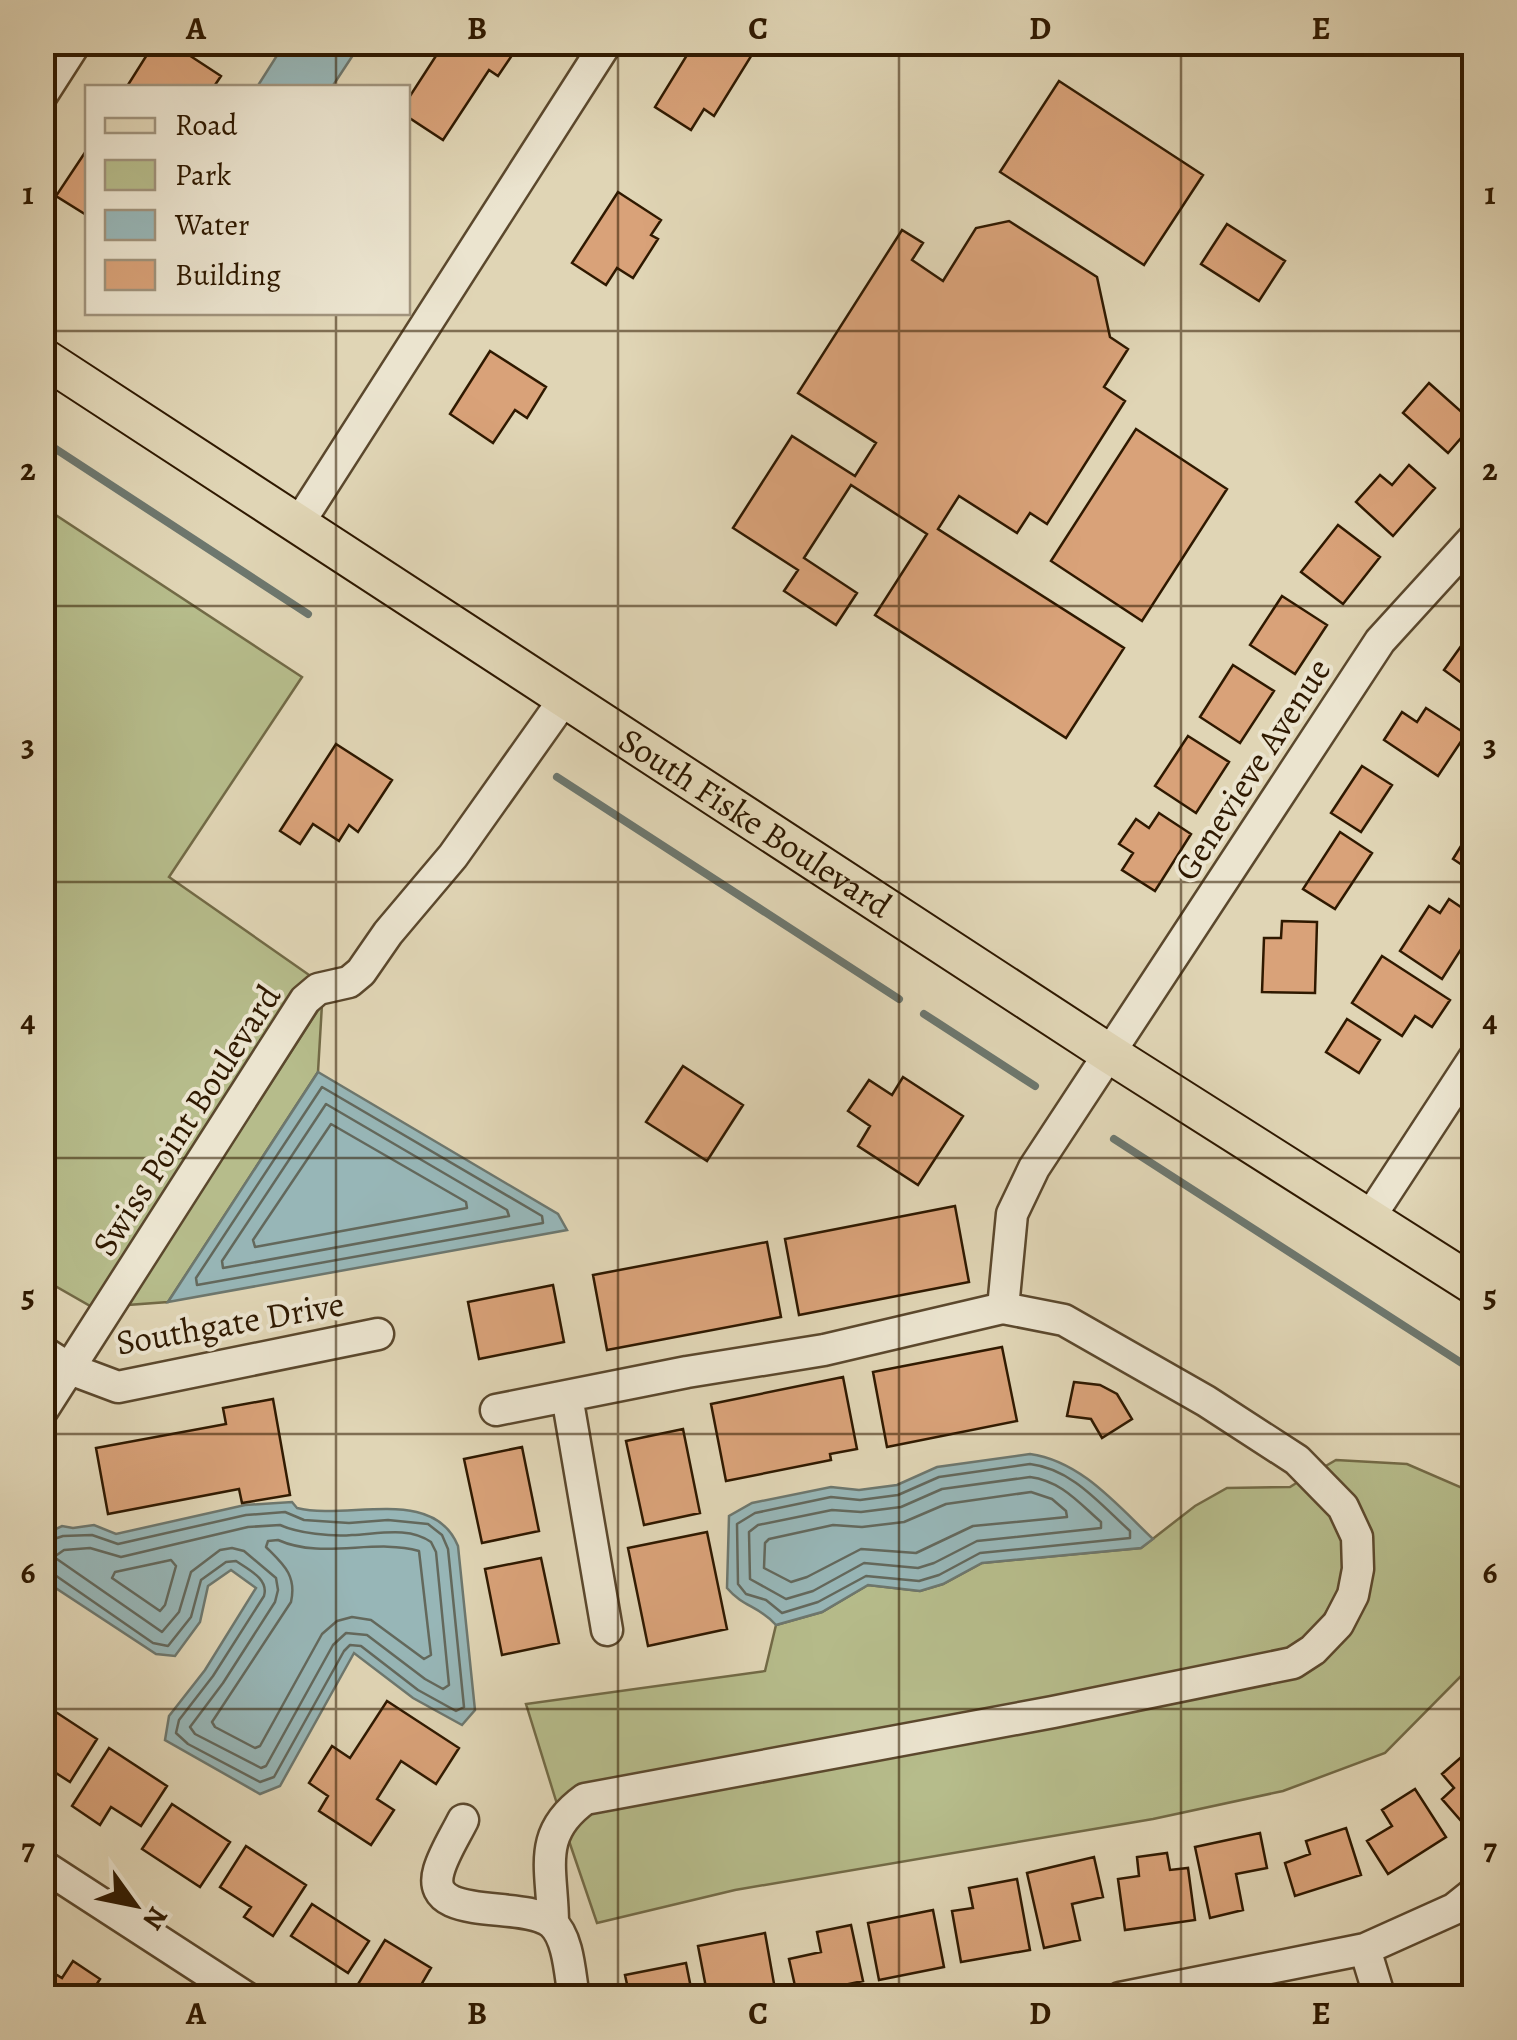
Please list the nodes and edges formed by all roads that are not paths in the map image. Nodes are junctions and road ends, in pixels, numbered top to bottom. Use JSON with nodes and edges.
{"nodes":[{"id":1,"x":76,"y":42,"type":"edge"},
{"id":2,"x":607,"y":42,"type":"edge"},
{"id":3,"x":42,"y":94,"type":"edge"},
{"id":4,"x":42,"y":357,"type":"edge"},
{"id":5,"x":298,"y":526,"type":"junction"},
{"id":6,"x":1474,"y":538,"type":"edge"},
{"id":7,"x":565,"y":698,"type":"junction"},
{"id":8,"x":1110,"y":1054,"type":"junction"},
{"id":9,"x":1474,"y":1058,"type":"edge"},
{"id":10,"x":1370,"y":1217,"type":"junction"},
{"id":11,"x":1474,"y":1285,"type":"edge"},
{"id":12,"x":1002,"y":1308,"type":"junction"},
{"id":13,"x":378,"y":1334,"type":"dead end"},
{"id":14,"x":42,"y":1352,"type":"edge"},
{"id":15,"x":70,"y":1369,"type":"junction"},
{"id":16,"x":567,"y":1396,"type":"junction"},
{"id":17,"x":496,"y":1410,"type":"dead end"},
{"id":18,"x":42,"y":1412,"type":"edge"},
{"id":19,"x":607,"y":1630,"type":"dead end"},
{"id":20,"x":463,"y":1820,"type":"dead end"},
{"id":21,"x":42,"y":1865,"type":"edge"},
{"id":22,"x":1474,"y":1893,"type":"edge"},
{"id":23,"x":554,"y":1924,"type":"junction"},
{"id":24,"x":1364,"y":1948,"type":"junction"},
{"id":25,"x":247,"y":1998,"type":"edge"},
{"id":26,"x":574,"y":1998,"type":"edge"},
{"id":27,"x":1120,"y":1998,"type":"edge"},
{"id":28,"x":1380,"y":1998,"type":"edge"}],
"edges":[{"from":1,"to":3,"type":"street"},
{"from":2,"to":5,"type":"street"},
{"from":4,"to":5,"type":"main road","name":"South Fiske Boulevard"},
{"from":5,"to":7,"type":"main road","name":"South Fiske Boulevard"},
{"from":6,"to":8,"type":"street","name":"Genevieve Avenue"},
{"from":7,"to":8,"type":"main road","name":"South Fiske Boulevard"},
{"from":7,"to":15,"type":"street","name":"Swiss Point Boulevard"},
{"from":8,"to":10,"type":"main road","name":"South Fiske Boulevard"},
{"from":8,"to":12,"type":"street","name":"Genevieve Avenue"},
{"from":9,"to":10,"type":"street"},
{"from":10,"to":11,"type":"main road","name":"South Fiske Boulevard"},
{"from":12,"to":16,"type":"street"},
{"from":12,"to":23,"type":"street"},
{"from":13,"to":15,"type":"street","name":"Southgate Drive"},
{"from":14,"to":15,"type":"street","name":"Southgate Drive"},
{"from":15,"to":18,"type":"street","name":"Swiss Point Boulevard"},
{"from":16,"to":17,"type":"street"},
{"from":16,"to":19,"type":"street"},
{"from":20,"to":23,"type":"street"},
{"from":21,"to":25,"type":"street"},
{"from":22,"to":24,"type":"street"},
{"from":23,"to":26,"type":"street"},
{"from":24,"to":27,"type":"street"},
{"from":24,"to":28,"type":"street"}]}
